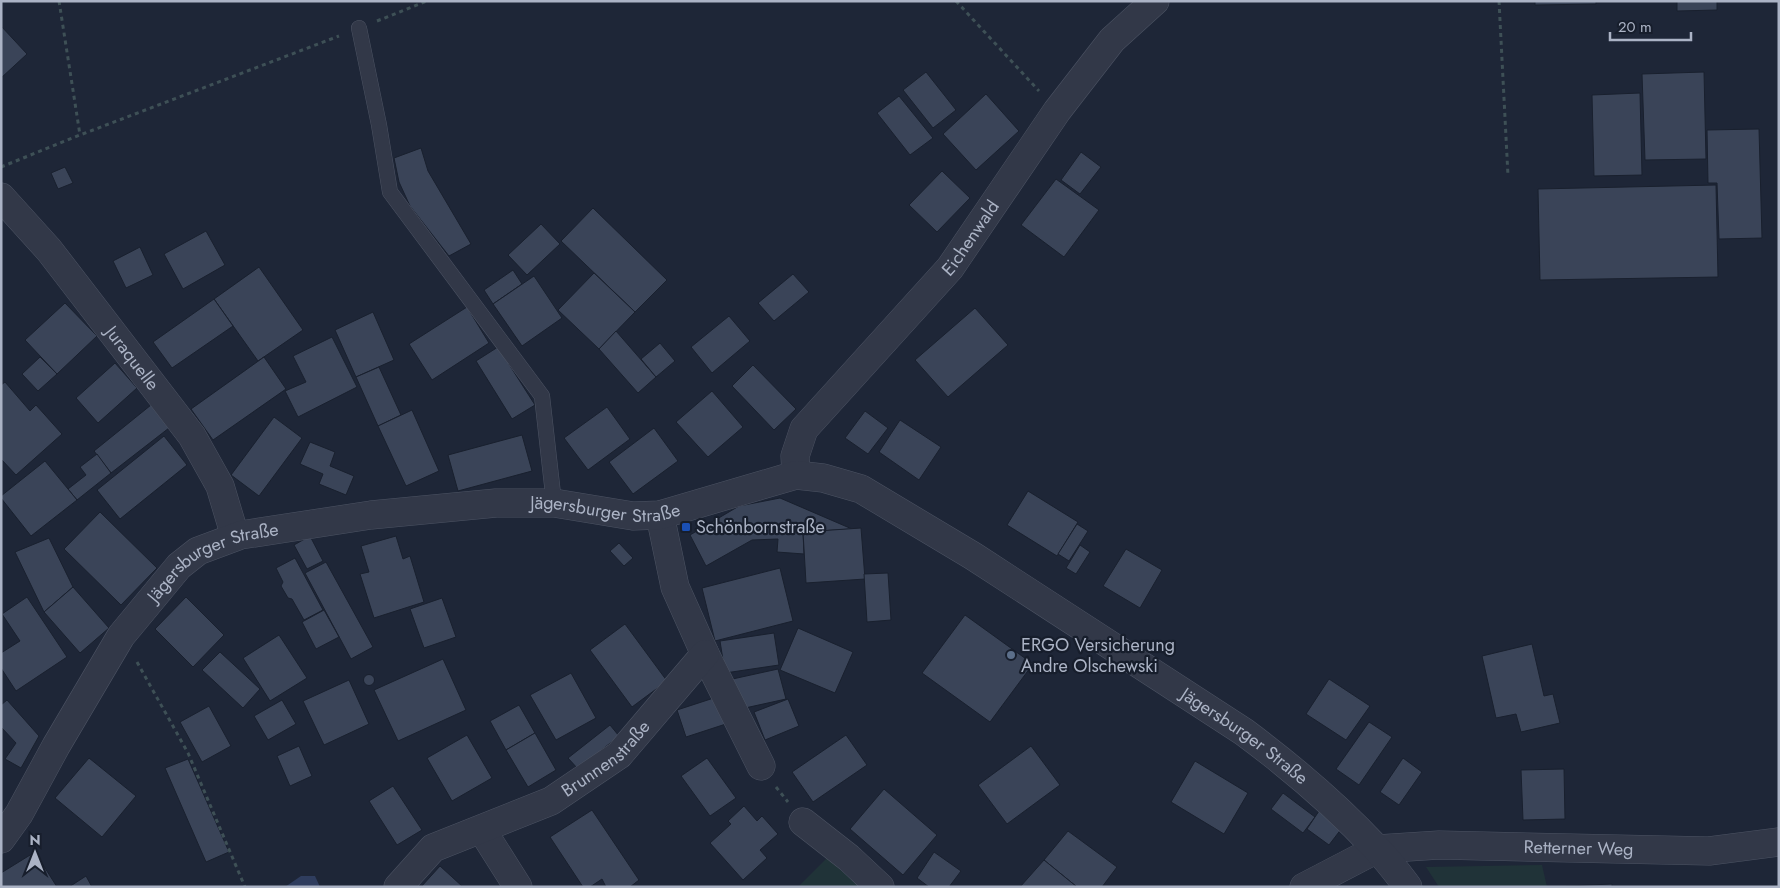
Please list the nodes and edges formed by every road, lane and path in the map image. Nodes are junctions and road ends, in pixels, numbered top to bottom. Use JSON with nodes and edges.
{"nodes":[{"id":1,"x":59,"y":1,"type":"edge"},
{"id":2,"x":427,"y":1,"type":"edge"},
{"id":3,"x":956,"y":1,"type":"edge"},
{"id":4,"x":1155,"y":1,"type":"edge"},
{"id":5,"x":1499,"y":1,"type":"edge"},
{"id":6,"x":359,"y":28,"type":"junction"},
{"id":7,"x":1057,"y":111,"type":"junction"},
{"id":8,"x":80,"y":134,"type":"junction"},
{"id":9,"x":1,"y":167,"type":"edge"},
{"id":10,"x":1508,"y":176,"type":"dead end"},
{"id":11,"x":1,"y":196,"type":"edge"},
{"id":12,"x":796,"y":474,"type":"junction"},
{"id":13,"x":554,"y":503,"type":"junction"},
{"id":14,"x":660,"y":515,"type":"junction"},
{"id":15,"x":235,"y":536,"type":"junction"},
{"id":16,"x":122,"y":636,"type":"junction"},
{"id":17,"x":704,"y":654,"type":"junction"},
{"id":18,"x":761,"y":766,"type":"joint"},
{"id":19,"x":803,"y":822,"type":"joint"},
{"id":20,"x":482,"y":830,"type":"junction"},
{"id":21,"x":1,"y":839,"type":"edge"},
{"id":22,"x":1779,"y":842,"type":"edge"},
{"id":23,"x":1377,"y":849,"type":"junction"},
{"id":24,"x":245,"y":887,"type":"edge"},
{"id":25,"x":398,"y":887,"type":"edge"},
{"id":26,"x":518,"y":887,"type":"edge"},
{"id":27,"x":880,"y":887,"type":"edge"},
{"id":28,"x":1304,"y":887,"type":"edge"},
{"id":29,"x":1408,"y":887,"type":"edge"}],
"edges":[{"from":1,"to":8,"type":"path"},
{"from":2,"to":6,"type":"path"},
{"from":3,"to":7,"type":"path"},
{"from":4,"to":7,"type":"street","name":"Eichenwald"},
{"from":5,"to":10,"type":"path"},
{"from":6,"to":8,"type":"path"},
{"from":6,"to":13,"type":"lane"},
{"from":7,"to":12,"type":"street","name":"Eichenwald"},
{"from":8,"to":9,"type":"path"},
{"from":11,"to":15,"type":"street","name":"Juraquelle"},
{"from":12,"to":14,"type":"street","name":"Jägersburger Straße"},
{"from":12,"to":23,"type":"street","name":"Jägersburger Straße"},
{"from":13,"to":14,"type":"street","name":"Jägersburger Straße"},
{"from":13,"to":15,"type":"street","name":"Jägersburger Straße"},
{"from":14,"to":17,"type":"street"},
{"from":15,"to":16,"type":"street","name":"Jägersburger Straße"},
{"from":16,"to":21,"type":"street","name":"Jägersburger Straße"},
{"from":16,"to":24,"type":"path"},
{"from":17,"to":18,"type":"street"},
{"from":17,"to":20,"type":"street","name":"Brunnenstraße"},
{"from":18,"to":19,"type":"path"},
{"from":19,"to":27,"type":"street"},
{"from":20,"to":25,"type":"street","name":"Brunnenstraße"},
{"from":20,"to":26,"type":"street"},
{"from":22,"to":23,"type":"street","name":"Retterner Weg"},
{"from":23,"to":28,"type":"street"},
{"from":23,"to":29,"type":"street","name":"Jägersburger Straße"}]}
